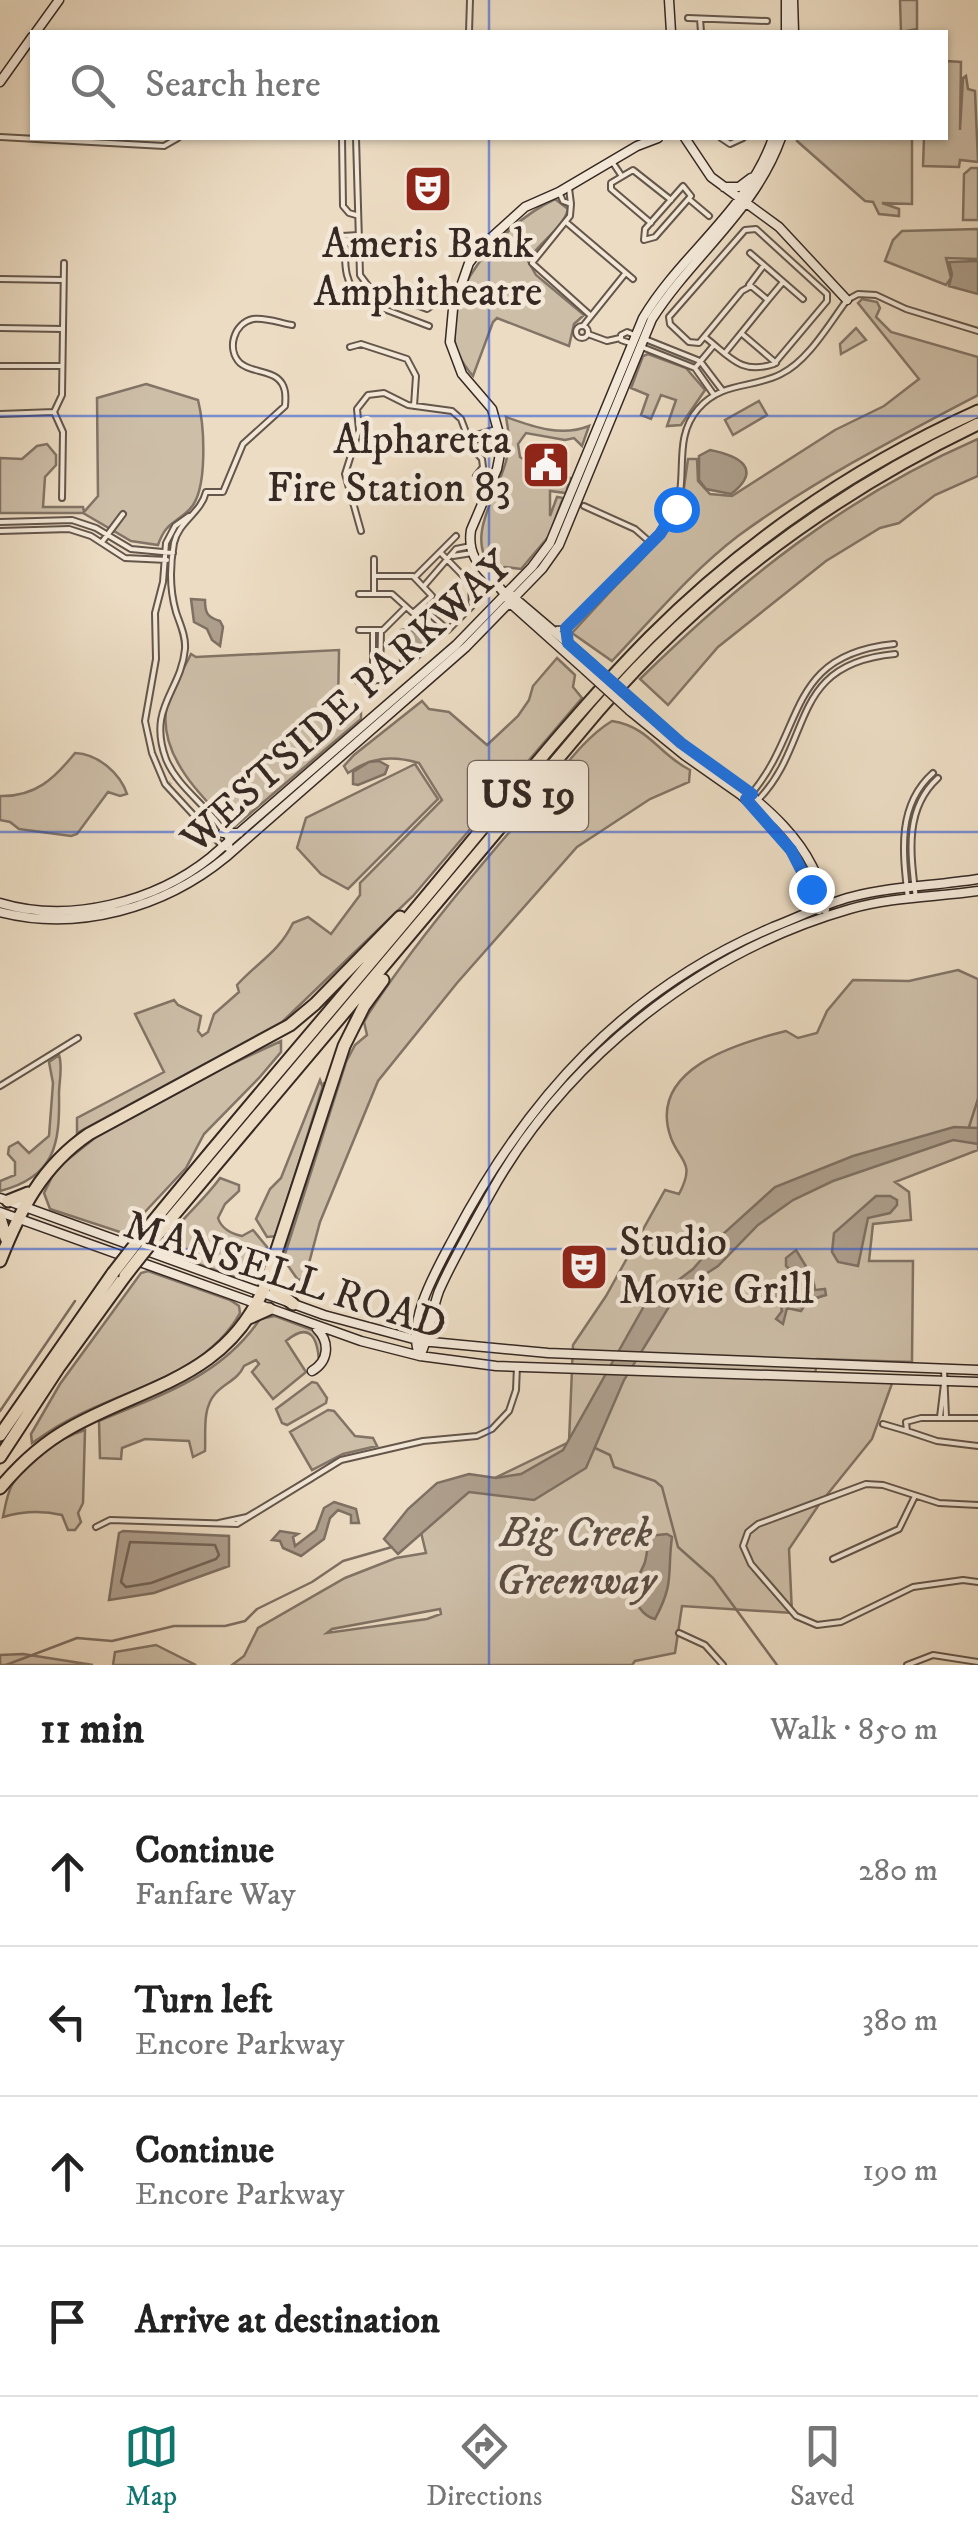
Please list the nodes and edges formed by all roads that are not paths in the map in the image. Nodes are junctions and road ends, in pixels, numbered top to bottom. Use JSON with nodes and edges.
{"nodes":[{"id":1,"x":59,"y":0,"type":"edge"},
{"id":2,"x":470,"y":0,"type":"edge"},
{"id":3,"x":668,"y":0,"type":"edge"},
{"id":4,"x":789,"y":0,"type":"edge"},
{"id":5,"x":688,"y":18,"type":"dead end"},
{"id":6,"x":700,"y":19,"type":"junction"},
{"id":7,"x":754,"y":20,"type":"junction"},
{"id":8,"x":767,"y":20,"type":"dead end"},
{"id":9,"x":38,"y":30,"type":"edge"},
{"id":10,"x":470,"y":30,"type":"edge"},
{"id":11,"x":671,"y":30,"type":"edge"},
{"id":12,"x":701,"y":30,"type":"edge"},
{"id":13,"x":754,"y":30,"type":"edge"},
{"id":14,"x":790,"y":30,"type":"edge"},
{"id":15,"x":30,"y":41,"type":"edge"},
{"id":16,"x":0,"y":82,"type":"edge"},
{"id":17,"x":0,"y":137,"type":"edge"},
{"id":18,"x":30,"y":139,"type":"edge"},
{"id":19,"x":55,"y":140,"type":"edge"},
{"id":20,"x":174,"y":140,"type":"edge"},
{"id":21,"x":342,"y":140,"type":"edge"},
{"id":22,"x":356,"y":140,"type":"edge"},
{"id":23,"x":653,"y":140,"type":"edge"},
{"id":24,"x":662,"y":140,"type":"edge"},
{"id":25,"x":674,"y":140,"type":"edge"},
{"id":26,"x":686,"y":140,"type":"edge"},
{"id":27,"x":772,"y":140,"type":"edge"},
{"id":28,"x":780,"y":140,"type":"edge"},
{"id":29,"x":641,"y":145,"type":"junction"},
{"id":30,"x":690,"y":148,"type":"junction"},
{"id":31,"x":612,"y":160,"type":"junction"},
{"id":32,"x":763,"y":163,"type":"junction"},
{"id":33,"x":621,"y":175,"type":"junction"},
{"id":34,"x":568,"y":186,"type":"junction"},
{"id":35,"x":721,"y":186,"type":"junction"},
{"id":36,"x":559,"y":192,"type":"junction"},
{"id":37,"x":688,"y":198,"type":"junction"},
{"id":38,"x":671,"y":200,"type":"junction"},
{"id":39,"x":743,"y":202,"type":"junction"},
{"id":40,"x":571,"y":204,"type":"junction"},
{"id":41,"x":356,"y":215,"type":"junction"},
{"id":42,"x":710,"y":216,"type":"dead end"},
{"id":43,"x":725,"y":216,"type":"junction"},
{"id":44,"x":566,"y":222,"type":"junction"},
{"id":45,"x":650,"y":223,"type":"junction"},
{"id":46,"x":359,"y":235,"type":"junction"},
{"id":47,"x":750,"y":252,"type":"dead end"},
{"id":48,"x":64,"y":263,"type":"dead end"},
{"id":49,"x":764,"y":265,"type":"junction"},
{"id":50,"x":625,"y":273,"type":"junction"},
{"id":51,"x":633,"y":279,"type":"dead end"},
{"id":52,"x":0,"y":280,"type":"edge"},
{"id":53,"x":64,"y":280,"type":"junction"},
{"id":54,"x":784,"y":282,"type":"junction"},
{"id":55,"x":748,"y":286,"type":"junction"},
{"id":56,"x":458,"y":296,"type":"junction"},
{"id":57,"x":803,"y":299,"type":"dead end"},
{"id":58,"x":768,"y":300,"type":"junction"},
{"id":59,"x":847,"y":300,"type":"junction"},
{"id":60,"x":411,"y":304,"type":"junction"},
{"id":61,"x":590,"y":315,"type":"junction"},
{"id":62,"x":405,"y":316,"type":"junction"},
{"id":63,"x":292,"y":325,"type":"dead end"},
{"id":64,"x":430,"y":326,"type":"dead end"},
{"id":65,"x":0,"y":328,"type":"edge"},
{"id":66,"x":63,"y":328,"type":"junction"},
{"id":67,"x":978,"y":331,"type":"edge"},
{"id":68,"x":741,"y":333,"type":"junction"},
{"id":69,"x":620,"y":338,"type":"junction"},
{"id":70,"x":706,"y":338,"type":"junction"},
{"id":71,"x":637,"y":341,"type":"junction"},
{"id":72,"x":715,"y":344,"type":"junction"},
{"id":73,"x":350,"y":348,"type":"dead end"},
{"id":74,"x":725,"y":353,"type":"junction"},
{"id":75,"x":700,"y":361,"type":"junction"},
{"id":76,"x":776,"y":363,"type":"junction"},
{"id":77,"x":0,"y":366,"type":"edge"},
{"id":78,"x":62,"y":366,"type":"junction"},
{"id":79,"x":694,"y":368,"type":"junction"},
{"id":80,"x":722,"y":390,"type":"junction"},
{"id":81,"x":714,"y":395,"type":"junction"},
{"id":82,"x":414,"y":406,"type":"junction"},
{"id":83,"x":978,"y":411,"type":"edge"},
{"id":84,"x":54,"y":412,"type":"junction"},
{"id":85,"x":0,"y":414,"type":"edge"},
{"id":86,"x":978,"y":424,"type":"edge"},
{"id":87,"x":499,"y":431,"type":"junction"},
{"id":88,"x":469,"y":441,"type":"junction"},
{"id":89,"x":476,"y":476,"type":"dead end"},
{"id":90,"x":582,"y":490,"type":"junction"},
{"id":91,"x":62,"y":498,"type":"dead end"},
{"id":92,"x":584,"y":506,"type":"junction"},
{"id":93,"x":574,"y":510,"type":"junction"},
{"id":94,"x":124,"y":514,"type":"dead end"},
{"id":95,"x":190,"y":516,"type":"junction"},
{"id":96,"x":0,"y":522,"type":"edge"},
{"id":97,"x":0,"y":531,"type":"edge"},
{"id":98,"x":362,"y":531,"type":"dead end"},
{"id":99,"x":106,"y":535,"type":"junction"},
{"id":100,"x":456,"y":536,"type":"dead end"},
{"id":101,"x":101,"y":542,"type":"junction"},
{"id":102,"x":651,"y":543,"type":"junction"},
{"id":103,"x":471,"y":549,"type":"junction"},
{"id":104,"x":165,"y":552,"type":"junction"},
{"id":105,"x":440,"y":552,"type":"junction"},
{"id":106,"x":172,"y":556,"type":"junction"},
{"id":107,"x":374,"y":558,"type":"dead end"},
{"id":108,"x":451,"y":558,"type":"junction"},
{"id":109,"x":165,"y":560,"type":"junction"},
{"id":110,"x":374,"y":576,"type":"junction"},
{"id":111,"x":415,"y":577,"type":"junction"},
{"id":112,"x":424,"y":586,"type":"junction"},
{"id":113,"x":526,"y":586,"type":"junction"},
{"id":114,"x":358,"y":594,"type":"dead end"},
{"id":115,"x":374,"y":594,"type":"junction"},
{"id":116,"x":510,"y":598,"type":"junction"},
{"id":117,"x":406,"y":607,"type":"junction"},
{"id":118,"x":422,"y":607,"type":"junction"},
{"id":119,"x":530,"y":609,"type":"junction"},
{"id":120,"x":519,"y":612,"type":"junction"},
{"id":121,"x":499,"y":614,"type":"junction"},
{"id":122,"x":566,"y":628,"type":"junction"},
{"id":123,"x":552,"y":629,"type":"junction"},
{"id":124,"x":359,"y":630,"type":"dead end"},
{"id":125,"x":377,"y":630,"type":"junction"},
{"id":126,"x":568,"y":643,"type":"junction"},
{"id":127,"x":894,"y":644,"type":"dead end"},
{"id":128,"x":466,"y":647,"type":"junction"},
{"id":129,"x":895,"y":654,"type":"dead end"},
{"id":130,"x":588,"y":667,"type":"junction"},
{"id":131,"x":358,"y":681,"type":"dead end"},
{"id":132,"x":933,"y":772,"type":"dead end"},
{"id":133,"x":938,"y":778,"type":"dead end"},
{"id":134,"x":172,"y":782,"type":"junction"},
{"id":135,"x":752,"y":799,"type":"junction"},
{"id":136,"x":227,"y":843,"type":"junction"},
{"id":137,"x":978,"y":879,"type":"edge"},
{"id":138,"x":440,"y":880,"type":"junction"},
{"id":139,"x":911,"y":888,"type":"junction"},
{"id":140,"x":450,"y":891,"type":"junction"},
{"id":141,"x":978,"y":891,"type":"edge"},
{"id":142,"x":912,"y":899,"type":"junction"},
{"id":143,"x":0,"y":903,"type":"edge"},
{"id":144,"x":821,"y":907,"type":"junction"},
{"id":145,"x":0,"y":912,"type":"edge"},
{"id":146,"x":825,"y":918,"type":"junction"},
{"id":147,"x":78,"y":1038,"type":"dead end"},
{"id":148,"x":0,"y":1086,"type":"edge"},
{"id":149,"x":35,"y":1186,"type":"junction"},
{"id":150,"x":2,"y":1207,"type":"edge"},
{"id":151,"x":20,"y":1212,"type":"junction"},
{"id":152,"x":156,"y":1227,"type":"junction"},
{"id":153,"x":456,"y":1233,"type":"junction"},
{"id":154,"x":466,"y":1238,"type":"junction"},
{"id":155,"x":119,"y":1241,"type":"junction"},
{"id":156,"x":85,"y":1243,"type":"junction"},
{"id":157,"x":6,"y":1248,"type":"junction"},
{"id":158,"x":0,"y":1262,"type":"edge"},
{"id":159,"x":272,"y":1266,"type":"junction"},
{"id":160,"x":119,"y":1274,"type":"junction"},
{"id":161,"x":259,"y":1299,"type":"junction"},
{"id":162,"x":293,"y":1304,"type":"junction"},
{"id":163,"x":269,"y":1309,"type":"junction"},
{"id":164,"x":430,"y":1320,"type":"junction"},
{"id":165,"x":245,"y":1321,"type":"junction"},
{"id":166,"x":314,"y":1326,"type":"junction"},
{"id":167,"x":415,"y":1340,"type":"junction"},
{"id":168,"x":426,"y":1342,"type":"junction"},
{"id":169,"x":463,"y":1347,"type":"junction"},
{"id":170,"x":420,"y":1356,"type":"junction"},
{"id":171,"x":518,"y":1366,"type":"junction"},
{"id":172,"x":944,"y":1369,"type":"junction"},
{"id":173,"x":978,"y":1370,"type":"edge"},
{"id":174,"x":312,"y":1371,"type":"dead end"},
{"id":175,"x":978,"y":1382,"type":"edge"},
{"id":176,"x":944,"y":1383,"type":"junction"},
{"id":177,"x":943,"y":1417,"type":"junction"},
{"id":178,"x":978,"y":1418,"type":"edge"},
{"id":179,"x":883,"y":1424,"type":"dead end"},
{"id":180,"x":908,"y":1431,"type":"junction"},
{"id":181,"x":0,"y":1435,"type":"edge"},
{"id":182,"x":978,"y":1446,"type":"edge"},
{"id":183,"x":0,"y":1458,"type":"edge"},
{"id":184,"x":0,"y":1488,"type":"edge"},
{"id":185,"x":915,"y":1496,"type":"junction"},
{"id":186,"x":978,"y":1506,"type":"edge"},
{"id":187,"x":96,"y":1526,"type":"dead end"},
{"id":188,"x":833,"y":1559,"type":"dead end"},
{"id":189,"x":978,"y":1582,"type":"edge"},
{"id":190,"x":679,"y":1632,"type":"dead end"},
{"id":191,"x":978,"y":1662,"type":"edge"},
{"id":192,"x":723,"y":1665,"type":"edge"},
{"id":193,"x":907,"y":1665,"type":"edge"}],
"edges":[{"from":1,"to":9,"type":"main road"},
{"from":2,"to":10,"type":"street"},
{"from":3,"to":11,"type":"main road"},
{"from":4,"to":14,"type":"main road"},
{"from":5,"to":6,"type":"street"},
{"from":6,"to":7,"type":"street"},
{"from":6,"to":12,"type":"street"},
{"from":7,"to":8,"type":"street"},
{"from":7,"to":13,"type":"street"},
{"from":15,"to":16,"type":"main road"},
{"from":17,"to":18,"type":"street"},
{"from":19,"to":20,"type":"street"},
{"from":21,"to":41,"type":"street"},
{"from":22,"to":41,"type":"street"},
{"from":23,"to":29,"type":"main road"},
{"from":24,"to":29,"type":"main road"},
{"from":25,"to":30,"type":"main road"},
{"from":26,"to":30,"type":"main road"},
{"from":27,"to":32,"type":"main road","name":"WESTSIDE PARKWAY"},
{"from":28,"to":39,"type":"main road","name":"WESTSIDE PARKWAY"},
{"from":29,"to":31,"type":"main road"},
{"from":30,"to":35,"type":"main road"},
{"from":31,"to":33,"type":"street"},
{"from":31,"to":34,"type":"main road"},
{"from":32,"to":35,"type":"main road"},
{"from":32,"to":39,"type":"main road","name":"WESTSIDE PARKWAY"},
{"from":33,"to":38,"type":"street"},
{"from":33,"to":45,"type":"street"},
{"from":34,"to":36,"type":"main road"},
{"from":34,"to":40,"type":"street"},
{"from":35,"to":39,"type":"main road"},
{"from":35,"to":43,"type":"main road"},
{"from":36,"to":40,"type":"street"},
{"from":36,"to":56,"type":"main road"},
{"from":37,"to":38,"type":"street"},
{"from":37,"to":42,"type":"street"},
{"from":37,"to":45,"type":"street"},
{"from":38,"to":45,"type":"street"},
{"from":39,"to":43,"type":"main road","name":"WESTSIDE PARKWAY"},
{"from":39,"to":59,"type":"main road"},
{"from":39,"to":71,"type":"main road","name":"WESTSIDE PARKWAY"},
{"from":40,"to":44,"type":"street"},
{"from":41,"to":46,"type":"street"},
{"from":43,"to":71,"type":"main road","name":"WESTSIDE PARKWAY"},
{"from":44,"to":50,"type":"street"},
{"from":44,"to":61,"type":"street"},
{"from":46,"to":60,"type":"street"},
{"from":46,"to":62,"type":"street"},
{"from":47,"to":49,"type":"street"},
{"from":48,"to":53,"type":"street"},
{"from":49,"to":54,"type":"street"},
{"from":49,"to":55,"type":"street"},
{"from":50,"to":51,"type":"street"},
{"from":50,"to":61,"type":"street"},
{"from":52,"to":53,"type":"street"},
{"from":53,"to":66,"type":"street"},
{"from":54,"to":57,"type":"street"},
{"from":54,"to":58,"type":"street"},
{"from":55,"to":58,"type":"street"},
{"from":55,"to":70,"type":"street"},
{"from":56,"to":60,"type":"street"},
{"from":56,"to":87,"type":"main road"},
{"from":58,"to":68,"type":"street"},
{"from":59,"to":67,"type":"street"},
{"from":59,"to":80,"type":"street"},
{"from":60,"to":62,"type":"street"},
{"from":61,"to":69,"type":"street"},
{"from":62,"to":64,"type":"street"},
{"from":63,"to":95,"type":"street"},
{"from":65,"to":66,"type":"street"},
{"from":66,"to":78,"type":"street"},
{"from":68,"to":74,"type":"street"},
{"from":68,"to":76,"type":"street"},
{"from":69,"to":71,"type":"street"},
{"from":69,"to":71,"type":"street"},
{"from":70,"to":72,"type":"street"},
{"from":70,"to":76,"type":"street"},
{"from":71,"to":75,"type":"street"},
{"from":71,"to":79,"type":"street"},
{"from":71,"to":90,"type":"main road","name":"WESTSIDE PARKWAY"},
{"from":71,"to":116,"type":"main road","name":"WESTSIDE PARKWAY"},
{"from":72,"to":74,"type":"street"},
{"from":72,"to":75,"type":"street"},
{"from":73,"to":82,"type":"street"},
{"from":74,"to":76,"type":"street"},
{"from":75,"to":79,"type":"street"},
{"from":75,"to":80,"type":"street"},
{"from":77,"to":78,"type":"street"},
{"from":78,"to":84,"type":"street"},
{"from":79,"to":81,"type":"street"},
{"from":80,"to":81,"type":"street"},
{"from":81,"to":102,"type":"street"},
{"from":82,"to":88,"type":"street"},
{"from":82,"to":98,"type":"street"},
{"from":83,"to":138,"type":"highway","number":"US 19"},
{"from":84,"to":85,"type":"street"},
{"from":84,"to":91,"type":"street"},
{"from":86,"to":140,"type":"highway","number":"US 19"},
{"from":87,"to":88,"type":"street"},
{"from":87,"to":103,"type":"main road"},
{"from":88,"to":89,"type":"street"},
{"from":90,"to":92,"type":"main road"},
{"from":90,"to":93,"type":"main road","name":"WESTSIDE PARKWAY"},
{"from":92,"to":93,"type":"main road"},
{"from":92,"to":102,"type":"street"},
{"from":93,"to":113,"type":"main road","name":"WESTSIDE PARKWAY"},
{"from":94,"to":99,"type":"street"},
{"from":95,"to":104,"type":"street"},
{"from":95,"to":106,"type":"street"},
{"from":96,"to":99,"type":"street"},
{"from":97,"to":101,"type":"street"},
{"from":99,"to":101,"type":"street"},
{"from":99,"to":104,"type":"street"},
{"from":100,"to":105,"type":"street"},
{"from":101,"to":109,"type":"street"},
{"from":102,"to":122,"type":"street"},
{"from":103,"to":108,"type":"street"},
{"from":103,"to":116,"type":"main road"},
{"from":104,"to":106,"type":"street"},
{"from":104,"to":109,"type":"street"},
{"from":105,"to":108,"type":"street"},
{"from":105,"to":111,"type":"street"},
{"from":106,"to":109,"type":"street"},
{"from":106,"to":134,"type":"street"},
{"from":107,"to":110,"type":"street"},
{"from":108,"to":112,"type":"street"},
{"from":108,"to":118,"type":"street"},
{"from":109,"to":134,"type":"street"},
{"from":110,"to":111,"type":"street"},
{"from":110,"to":115,"type":"street"},
{"from":111,"to":112,"type":"street"},
{"from":112,"to":118,"type":"street"},
{"from":113,"to":116,"type":"main road","name":"WESTSIDE PARKWAY"},
{"from":113,"to":119,"type":"main road"},
{"from":114,"to":115,"type":"street"},
{"from":115,"to":117,"type":"street"},
{"from":116,"to":119,"type":"main road"},
{"from":116,"to":120,"type":"main road"},
{"from":116,"to":121,"type":"main road","name":"WESTSIDE PARKWAY"},
{"from":116,"to":128,"type":"main road"},
{"from":116,"to":136,"type":"main road","name":"WESTSIDE PARKWAY"},
{"from":117,"to":118,"type":"street"},
{"from":117,"to":125,"type":"street"},
{"from":119,"to":123,"type":"main road"},
{"from":120,"to":121,"type":"main road"},
{"from":120,"to":130,"type":"main road"},
{"from":121,"to":128,"type":"main road","name":"WESTSIDE PARKWAY"},
{"from":122,"to":123,"type":"street"},
{"from":122,"to":126,"type":"street"},
{"from":123,"to":126,"type":"main road"},
{"from":124,"to":125,"type":"street"},
{"from":125,"to":131,"type":"street"},
{"from":126,"to":130,"type":"main road"},
{"from":127,"to":135,"type":"street"},
{"from":128,"to":136,"type":"main road","name":"WESTSIDE PARKWAY"},
{"from":129,"to":135,"type":"street"},
{"from":130,"to":135,"type":"main road","bridge":true},
{"from":132,"to":139,"type":"street"},
{"from":133,"to":139,"type":"street"},
{"from":134,"to":136,"type":"street"},
{"from":134,"to":136,"type":"street"},
{"from":135,"to":144,"type":"main road"},
{"from":136,"to":143,"type":"main road","name":"WESTSIDE PARKWAY"},
{"from":136,"to":145,"type":"main road","name":"WESTSIDE PARKWAY"},
{"from":137,"to":139,"type":"main road"},
{"from":138,"to":149,"type":"highway"},
{"from":138,"to":152,"type":"highway","number":"US 19"},
{"from":139,"to":142,"type":"street"},
{"from":139,"to":144,"type":"main road"},
{"from":140,"to":152,"type":"highway","number":"US 19"},
{"from":140,"to":159,"type":"highway"},
{"from":141,"to":142,"type":"main road"},
{"from":142,"to":146,"type":"main road"},
{"from":144,"to":146,"type":"main road"},
{"from":144,"to":153,"type":"main road"},
{"from":146,"to":154,"type":"main road"},
{"from":147,"to":148,"type":"street"},
{"from":149,"to":150,"type":"highway"},
{"from":149,"to":151,"type":"highway"},
{"from":150,"to":151,"type":"main road","name":"MANSELL ROAD"},
{"from":150,"to":157,"type":"highway"},
{"from":151,"to":155,"type":"main road","name":"MANSELL ROAD"},
{"from":151,"to":156,"type":"main road","name":"MANSELL ROAD"},
{"from":151,"to":157,"type":"highway"},
{"from":152,"to":160,"type":"highway","number":"US 19","bridge":true},
{"from":153,"to":154,"type":"main road"},
{"from":153,"to":167,"type":"main road"},
{"from":154,"to":164,"type":"main road"},
{"from":155,"to":156,"type":"main road"},
{"from":155,"to":161,"type":"main road","name":"MANSELL ROAD"},
{"from":156,"to":161,"type":"main road","name":"MANSELL ROAD"},
{"from":157,"to":158,"type":"highway"},
{"from":159,"to":161,"type":"highway"},
{"from":159,"to":162,"type":"highway"},
{"from":160,"to":181,"type":"highway","number":"US 19"},
{"from":160,"to":183,"type":"highway","number":"US 19"},
{"from":161,"to":162,"type":"main road","name":"MANSELL ROAD"},
{"from":161,"to":163,"type":"main road","name":"MANSELL ROAD"},
{"from":161,"to":165,"type":"highway"},
{"from":162,"to":167,"type":"main road","name":"MANSELL ROAD"},
{"from":163,"to":165,"type":"highway"},
{"from":163,"to":166,"type":"main road","name":"MANSELL ROAD"},
{"from":164,"to":168,"type":"main road"},
{"from":164,"to":169,"type":"main road"},
{"from":165,"to":184,"type":"highway"},
{"from":166,"to":170,"type":"main road","name":"MANSELL ROAD"},
{"from":166,"to":174,"type":"main road"},
{"from":167,"to":168,"type":"main road","name":"MANSELL ROAD"},
{"from":167,"to":170,"type":"main road"},
{"from":168,"to":169,"type":"main road","name":"MANSELL ROAD"},
{"from":168,"to":170,"type":"main road"},
{"from":169,"to":172,"type":"main road","name":"MANSELL ROAD"},
{"from":170,"to":171,"type":"main road","name":"MANSELL ROAD"},
{"from":171,"to":176,"type":"main road","name":"MANSELL ROAD"},
{"from":171,"to":187,"type":"street"},
{"from":172,"to":173,"type":"main road","name":"MANSELL ROAD"},
{"from":172,"to":176,"type":"street"},
{"from":175,"to":176,"type":"main road","name":"MANSELL ROAD"},
{"from":176,"to":177,"type":"street"},
{"from":177,"to":178,"type":"street"},
{"from":177,"to":180,"type":"street"},
{"from":179,"to":180,"type":"street"},
{"from":180,"to":182,"type":"street"},
{"from":185,"to":186,"type":"street"},
{"from":185,"to":188,"type":"street"},
{"from":185,"to":189,"type":"street"},
{"from":190,"to":192,"type":"street"},
{"from":191,"to":193,"type":"street"}]}
